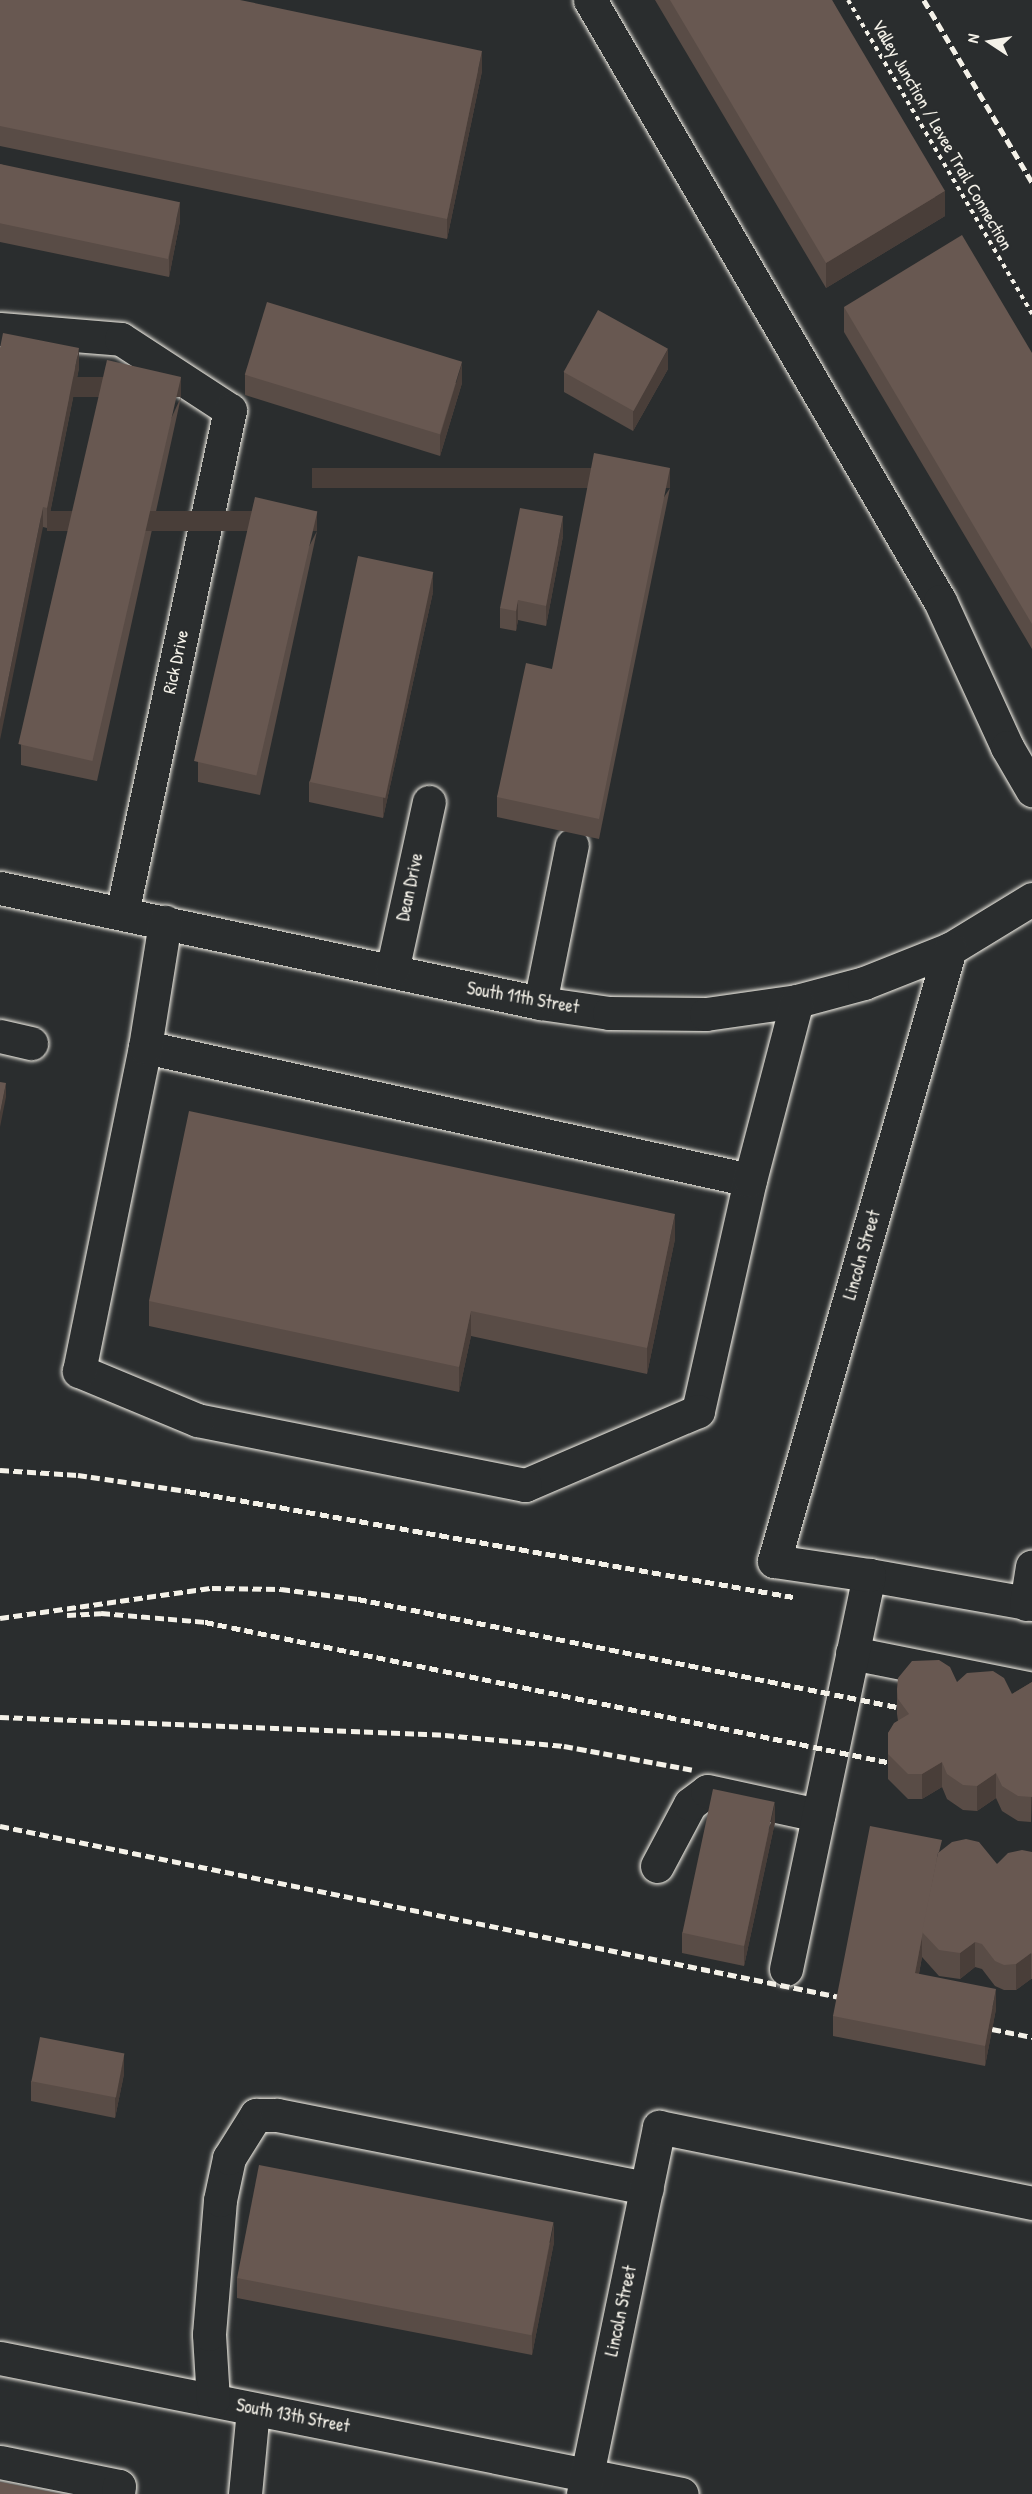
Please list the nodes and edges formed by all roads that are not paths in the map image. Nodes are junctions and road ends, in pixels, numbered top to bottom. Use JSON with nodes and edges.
{"nodes":[{"id":1,"x":590,"y":0,"type":"edge"},
{"id":2,"x":0,"y":329,"type":"edge"},
{"id":3,"x":1032,"y":790,"type":"edge"},
{"id":4,"x":429,"y":802,"type":"dead end"},
{"id":5,"x":572,"y":845,"type":"dead end"},
{"id":6,"x":0,"y":888,"type":"edge"},
{"id":7,"x":1032,"y":899,"type":"edge"},
{"id":8,"x":122,"y":913,"type":"junction"},
{"id":9,"x":165,"y":922,"type":"junction"},
{"id":10,"x":950,"y":949,"type":"junction"},
{"id":11,"x":392,"y":971,"type":"junction"},
{"id":12,"x":797,"y":1001,"type":"junction"},
{"id":13,"x":540,"y":1002,"type":"junction"},
{"id":14,"x":145,"y":1047,"type":"junction"},
{"id":15,"x":750,"y":1180,"type":"junction"},
{"id":16,"x":1032,"y":1566,"type":"edge"},
{"id":17,"x":869,"y":1575,"type":"junction"},
{"id":18,"x":1029,"y":1604,"type":"edge"},
{"id":19,"x":852,"y":1653,"type":"junction"},
{"id":20,"x":1032,"y":1689,"type":"edge"},
{"id":21,"x":818,"y":1815,"type":"junction"},
{"id":22,"x":657,"y":1866,"type":"dead end"},
{"id":23,"x":786,"y":1969,"type":"dead end"},
{"id":24,"x":647,"y":2187,"type":"junction"},
{"id":25,"x":1032,"y":2203,"type":"edge"},
{"id":26,"x":0,"y":2358,"type":"edge"},
{"id":27,"x":213,"y":2400,"type":"junction"},
{"id":28,"x":254,"y":2409,"type":"junction"},
{"id":29,"x":0,"y":2462,"type":"edge"},
{"id":30,"x":585,"y":2484,"type":"edge"},
{"id":31,"x":118,"y":2494,"type":"edge"},
{"id":32,"x":245,"y":2494,"type":"edge"},
{"id":33,"x":681,"y":2494,"type":"edge"}],
"edges":[{"from":1,"to":3,"type":"street"},
{"from":2,"to":8,"type":"street","name":"Rick Drive"},
{"from":4,"to":11,"type":"street","name":"Dean Drive"},
{"from":5,"to":13,"type":"street"},
{"from":6,"to":8,"type":"street","name":"South 11th Street"},
{"from":7,"to":10,"type":"street","name":"South 11th Street"},
{"from":8,"to":9,"type":"street","name":"South 11th Street"},
{"from":9,"to":11,"type":"street","name":"South 11th Street"},
{"from":9,"to":14,"type":"street"},
{"from":10,"to":12,"type":"street","name":"South 11th Street"},
{"from":10,"to":17,"type":"street","name":"Lincoln Street"},
{"from":11,"to":13,"type":"street","name":"South 11th Street"},
{"from":12,"to":13,"type":"street","name":"South 11th Street"},
{"from":12,"to":15,"type":"street"},
{"from":14,"to":15,"type":"street"},
{"from":14,"to":15,"type":"street"},
{"from":16,"to":18,"type":"street"},
{"from":17,"to":18,"type":"street"},
{"from":17,"to":19,"type":"street"},
{"from":19,"to":20,"type":"street"},
{"from":19,"to":21,"type":"street"},
{"from":21,"to":22,"type":"street"},
{"from":21,"to":23,"type":"street"},
{"from":24,"to":25,"type":"street","name":"Lincoln Street"},
{"from":24,"to":27,"type":"street"},
{"from":24,"to":30,"type":"street","name":"Lincoln Street"},
{"from":26,"to":27,"type":"street","name":"South 13th Street"},
{"from":27,"to":28,"type":"street","name":"South 13th Street"},
{"from":28,"to":30,"type":"street","name":"South 13th Street"},
{"from":28,"to":32,"type":"street"},
{"from":29,"to":31,"type":"street"},
{"from":30,"to":33,"type":"street","name":"South 13th Street"}]}
